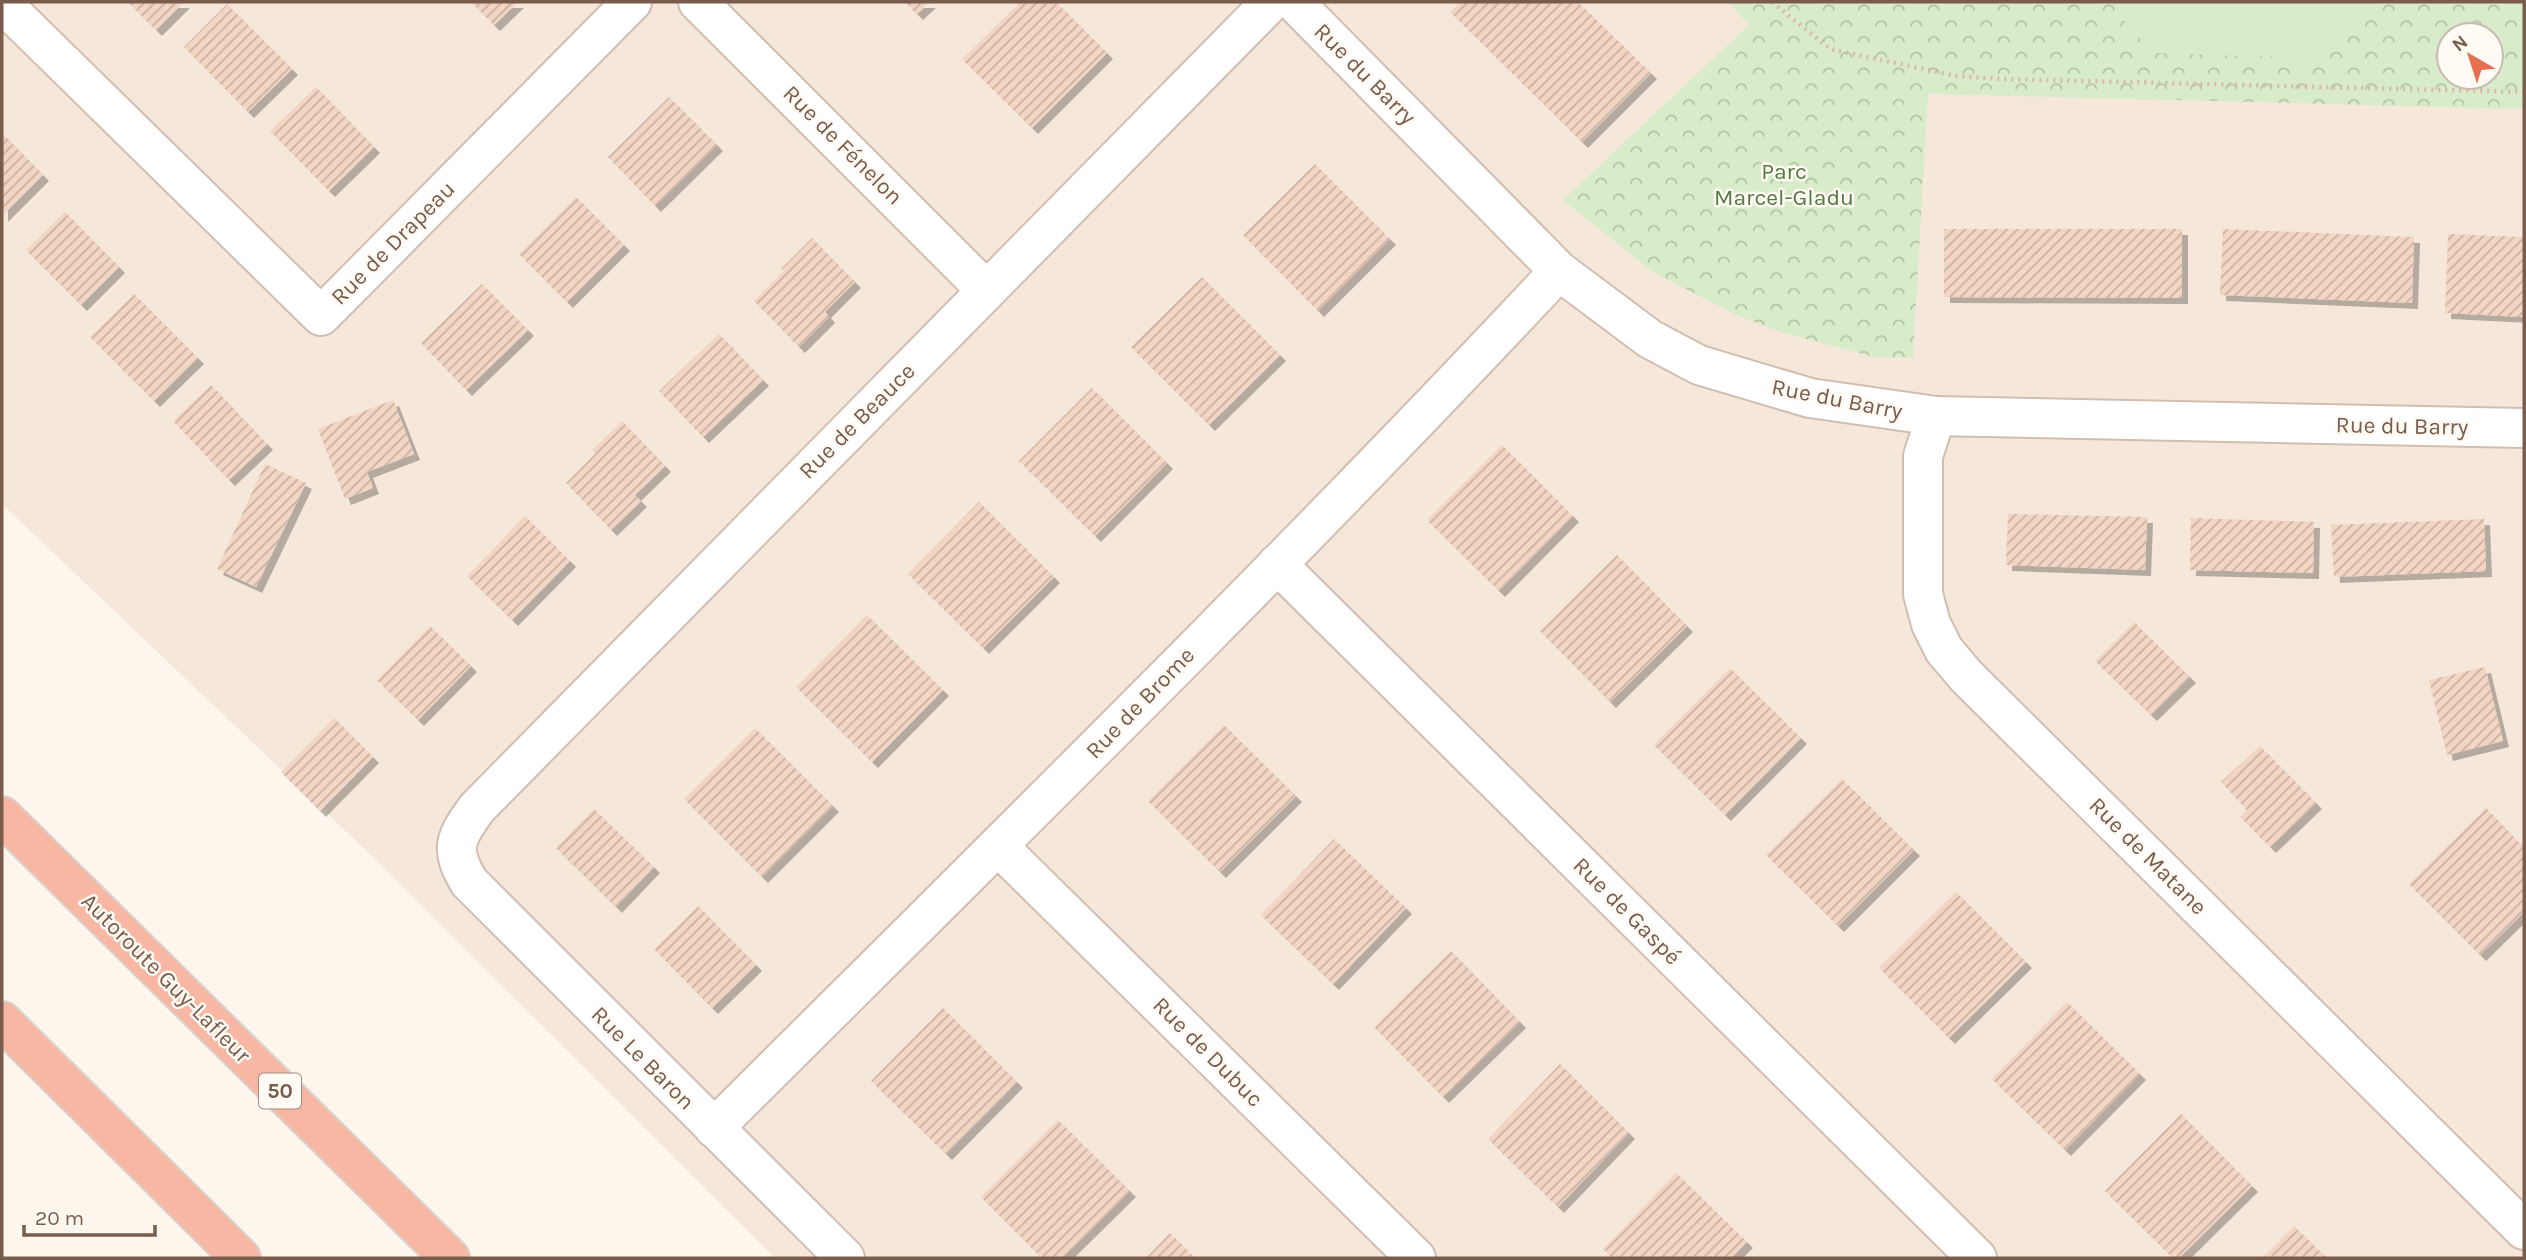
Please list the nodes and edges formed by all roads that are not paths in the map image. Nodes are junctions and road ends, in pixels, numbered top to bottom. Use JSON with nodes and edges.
{"nodes":[{"id":1,"x":632,"y":2,"type":"edge"},
{"id":2,"x":698,"y":2,"type":"edge"},
{"id":3,"x":1271,"y":2,"type":"edge"},
{"id":4,"x":1294,"y":2,"type":"edge"},
{"id":5,"x":2,"y":3,"type":"edge"},
{"id":6,"x":1559,"y":271,"type":"junction"},
{"id":7,"x":986,"y":290,"type":"junction"},
{"id":8,"x":1936,"y":416,"type":"junction"},
{"id":9,"x":2524,"y":428,"type":"edge"},
{"id":10,"x":1277,"y":564,"type":"junction"},
{"id":11,"x":2,"y":795,"type":"edge"},
{"id":12,"x":2,"y":816,"type":"edge"},
{"id":13,"x":999,"y":847,"type":"junction"},
{"id":14,"x":455,"y":848,"type":"joint"},
{"id":15,"x":110,"y":923,"type":"junction"},
{"id":16,"x":2,"y":1021,"type":"edge"},
{"id":17,"x":714,"y":1128,"type":"junction"},
{"id":18,"x":2524,"y":1230,"type":"edge"},
{"id":19,"x":241,"y":1258,"type":"edge"},
{"id":20,"x":450,"y":1258,"type":"edge"},
{"id":21,"x":845,"y":1258,"type":"edge"},
{"id":22,"x":1416,"y":1258,"type":"edge"},
{"id":23,"x":1977,"y":1258,"type":"edge"}],
"edges":[{"from":1,"to":5,"type":"street","name":"Rue de Drapeau"},
{"from":2,"to":7,"type":"street","name":"Rue de Fénelon"},
{"from":3,"to":7,"type":"street","name":"Rue de Beauce"},
{"from":4,"to":6,"type":"street","name":"Rue du Barry"},
{"from":6,"to":8,"type":"street","name":"Rue du Barry"},
{"from":6,"to":10,"type":"street","name":"Rue de Brome"},
{"from":7,"to":14,"type":"street","name":"Rue de Beauce"},
{"from":8,"to":9,"type":"street","name":"Rue du Barry"},
{"from":8,"to":18,"type":"street","name":"Rue de Matane"},
{"from":10,"to":13,"type":"street","name":"Rue de Brome"},
{"from":10,"to":23,"type":"street","name":"Rue de Gaspé"},
{"from":11,"to":15,"type":"highway"},
{"from":12,"to":15,"type":"highway","name":"Autoroute Guy-Lafleur","number":"50"},
{"from":13,"to":17,"type":"street","name":"Rue de Brome"},
{"from":13,"to":22,"type":"street","name":"Rue de Dubuc"},
{"from":14,"to":17,"type":"street","name":"Rue Le Baron"},
{"from":15,"to":20,"type":"highway","name":"Autoroute Guy-Lafleur","number":"50"},
{"from":16,"to":19,"type":"highway"},
{"from":17,"to":21,"type":"street","name":"Rue Le Baron"}]}
